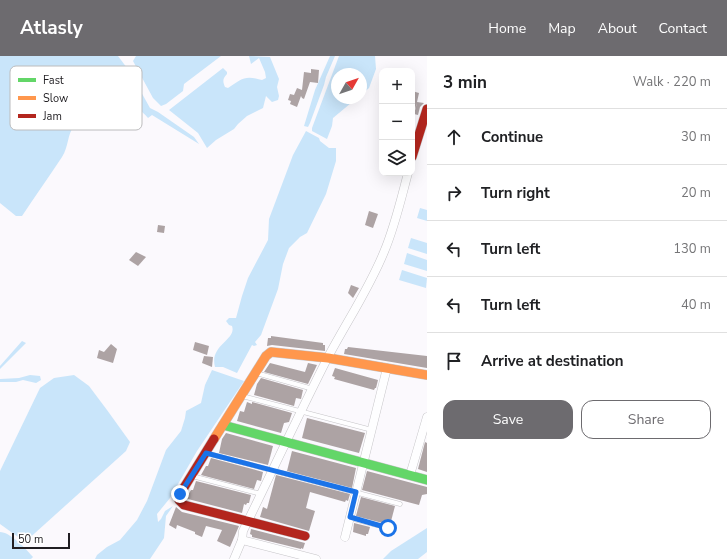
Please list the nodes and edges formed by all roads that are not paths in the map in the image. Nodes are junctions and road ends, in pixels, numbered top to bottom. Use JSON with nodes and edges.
{"nodes":[{"id":1,"x":427,"y":109,"type":"edge"},
{"id":2,"x":415,"y":147,"type":"edge"},
{"id":3,"x":407,"y":176,"type":"edge"},
{"id":4,"x":328,"y":358,"type":"junction"},
{"id":5,"x":387,"y":368,"type":"junction"},
{"id":6,"x":256,"y":373,"type":"junction"},
{"id":7,"x":427,"y":375,"type":"edge"},
{"id":8,"x":313,"y":389,"type":"junction"},
{"id":9,"x":242,"y":396,"type":"junction"},
{"id":10,"x":302,"y":411,"type":"junction"},
{"id":11,"x":427,"y":417,"type":"edge"},
{"id":12,"x":223,"y":425,"type":"junction"},
{"id":13,"x":372,"y":430,"type":"junction"},
{"id":14,"x":287,"y":442,"type":"junction"},
{"id":15,"x":206,"y":453,"type":"junction"},
{"id":16,"x":364,"y":463,"type":"junction"},
{"id":17,"x":273,"y":470,"type":"junction"},
{"id":18,"x":410,"y":475,"type":"junction"},
{"id":19,"x":192,"y":476,"type":"junction"},
{"id":20,"x":427,"y":480,"type":"edge"},
{"id":21,"x":356,"y":492,"type":"junction"},
{"id":22,"x":262,"y":494,"type":"junction"},
{"id":23,"x":400,"y":504,"type":"dead end"},
{"id":24,"x":350,"y":517,"type":"junction"},
{"id":25,"x":248,"y":521,"type":"junction"},
{"id":26,"x":388,"y":528,"type":"dead end"},
{"id":27,"x":305,"y":536,"type":"dead end"},
{"id":28,"x":345,"y":537,"type":"dead end"},
{"id":29,"x":242,"y":540,"type":"junction"},
{"id":30,"x":234,"y":559,"type":"edge"},
{"id":31,"x":316,"y":559,"type":"edge"}],
"edges":[{"from":1,"to":2,"type":"street"},
{"from":3,"to":4,"type":"street"},
{"from":4,"to":5,"type":"street"},
{"from":4,"to":6,"type":"street"},
{"from":4,"to":8,"type":"street"},
{"from":5,"to":7,"type":"street"},
{"from":5,"to":13,"type":"street"},
{"from":6,"to":8,"type":"lane"},
{"from":6,"to":9,"type":"street"},
{"from":8,"to":10,"type":"street"},
{"from":9,"to":10,"type":"lane"},
{"from":9,"to":12,"type":"street"},
{"from":10,"to":13,"type":"lane"},
{"from":10,"to":14,"type":"street"},
{"from":11,"to":18,"type":"street"},
{"from":12,"to":14,"type":"street"},
{"from":12,"to":15,"type":"street"},
{"from":13,"to":16,"type":"street"},
{"from":14,"to":16,"type":"street"},
{"from":14,"to":17,"type":"street"},
{"from":15,"to":17,"type":"lane"},
{"from":15,"to":19,"type":"street"},
{"from":16,"to":18,"type":"street"},
{"from":16,"to":21,"type":"street"},
{"from":17,"to":21,"type":"lane"},
{"from":17,"to":22,"type":"street"},
{"from":18,"to":20,"type":"street"},
{"from":19,"to":22,"type":"lane"},
{"from":19,"to":25,"type":"street"},
{"from":21,"to":23,"type":"lane"},
{"from":21,"to":24,"type":"street"},
{"from":22,"to":25,"type":"street"},
{"from":24,"to":26,"type":"lane"},
{"from":24,"to":28,"type":"street"},
{"from":25,"to":27,"type":"street"},
{"from":25,"to":29,"type":"street"},
{"from":29,"to":30,"type":"street"},
{"from":29,"to":31,"type":"street"}]}
